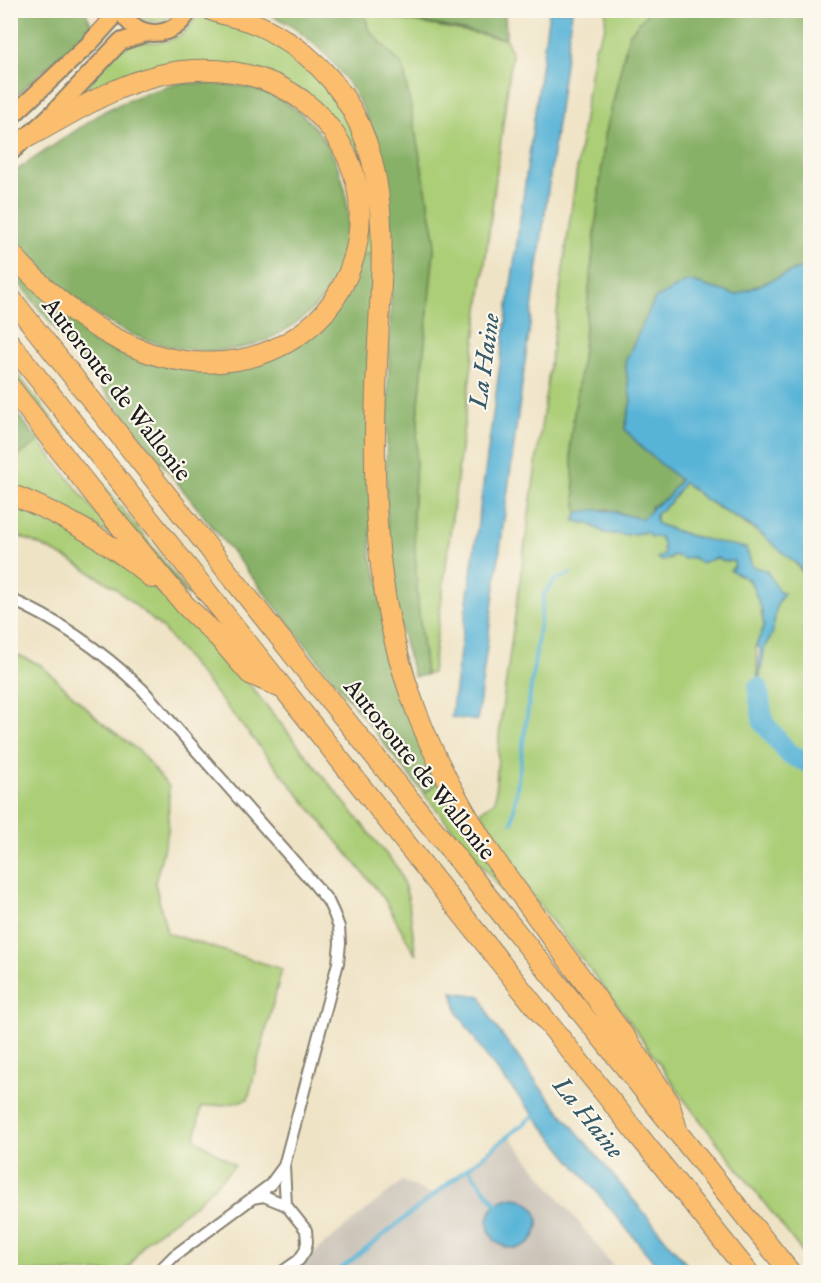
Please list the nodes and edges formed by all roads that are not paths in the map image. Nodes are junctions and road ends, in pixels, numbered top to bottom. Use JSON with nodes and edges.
{"nodes":[{"id":1,"x":116,"y":10,"type":"edge"},
{"id":2,"x":122,"y":10,"type":"edge"},
{"id":3,"x":189,"y":10,"type":"edge"},
{"id":4,"x":211,"y":10,"type":"edge"},
{"id":5,"x":249,"y":10,"type":"edge"},
{"id":6,"x":146,"y":33,"type":"junction"},
{"id":7,"x":288,"y":42,"type":"junction"},
{"id":8,"x":10,"y":118,"type":"edge"},
{"id":9,"x":28,"y":137,"type":"junction"},
{"id":10,"x":10,"y":153,"type":"edge"},
{"id":11,"x":10,"y":252,"type":"edge"},
{"id":12,"x":10,"y":297,"type":"edge"},
{"id":13,"x":10,"y":342,"type":"edge"},
{"id":14,"x":10,"y":387,"type":"edge"},
{"id":15,"x":10,"y":494,"type":"edge"},
{"id":16,"x":10,"y":599,"type":"edge"},
{"id":17,"x":185,"y":605,"type":"junction"},
{"id":18,"x":283,"y":689,"type":"junction"},
{"id":19,"x":678,"y":1133,"type":"junction"},
{"id":20,"x":284,"y":1166,"type":"junction"},
{"id":21,"x":252,"y":1198,"type":"junction"},
{"id":22,"x":286,"y":1205,"type":"junction"},
{"id":23,"x":161,"y":1272,"type":"edge"},
{"id":24,"x":282,"y":1272,"type":"edge"},
{"id":25,"x":748,"y":1272,"type":"edge"},
{"id":26,"x":790,"y":1272,"type":"edge"}],
"edges":[{"from":1,"to":8,"type":"main road"},
{"from":2,"to":6,"type":"main road"},
{"from":3,"to":6,"type":"main road"},
{"from":4,"to":7,"type":"highway"},
{"from":5,"to":7,"type":"highway"},
{"from":6,"to":9,"type":"main road"},
{"from":7,"to":19,"type":"highway"},
{"from":9,"to":10,"type":"main road"},
{"from":9,"to":11,"type":"highway"},
{"from":12,"to":19,"type":"highway","name":"Autoroute de Wallonie"},
{"from":13,"to":18,"type":"highway"},
{"from":14,"to":17,"type":"highway"},
{"from":15,"to":17,"type":"highway"},
{"from":16,"to":20,"type":"street"},
{"from":17,"to":18,"type":"highway"},
{"from":18,"to":25,"type":"highway"},
{"from":19,"to":26,"type":"highway","name":"Autoroute de Wallonie"},
{"from":20,"to":21,"type":"street"},
{"from":20,"to":22,"type":"street"},
{"from":21,"to":22,"type":"street"},
{"from":21,"to":23,"type":"street"},
{"from":22,"to":24,"type":"street"}]}
